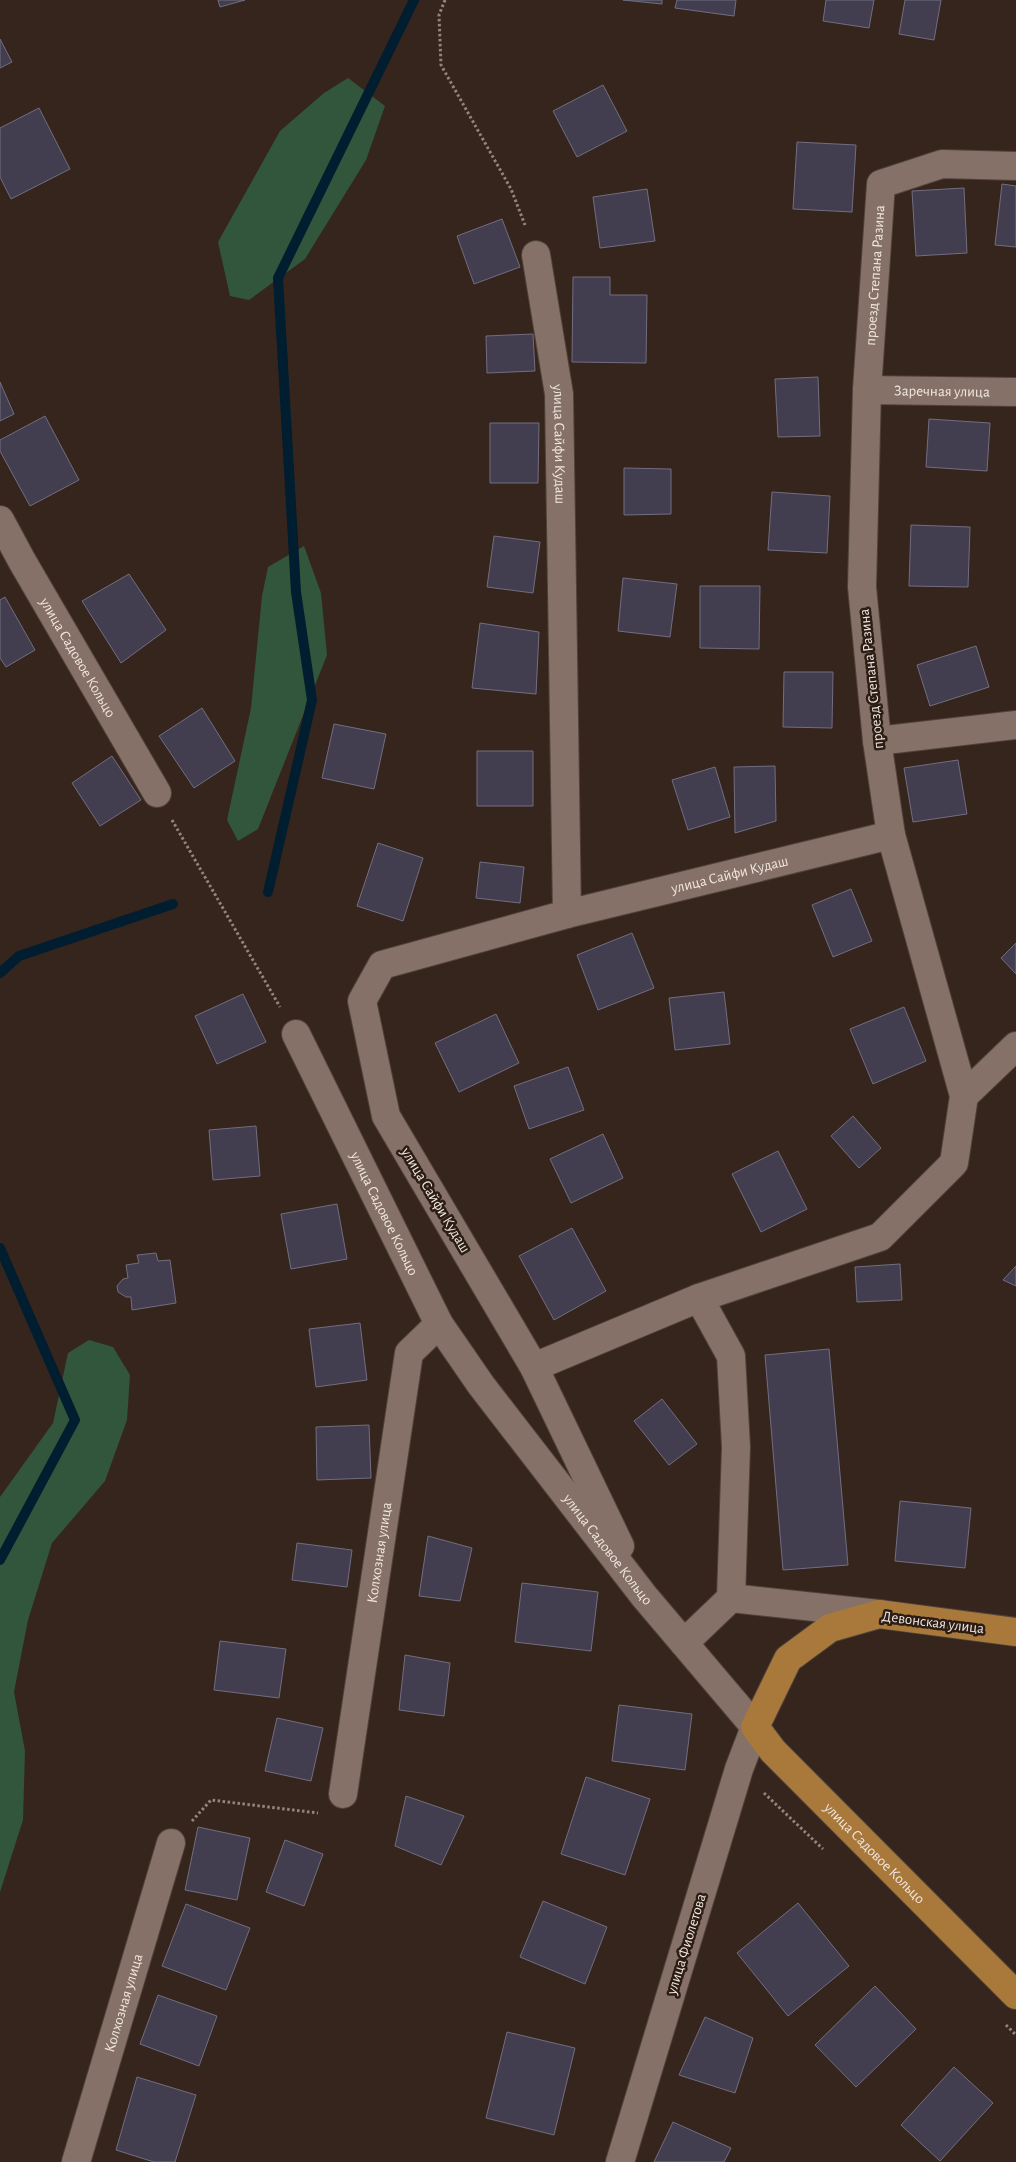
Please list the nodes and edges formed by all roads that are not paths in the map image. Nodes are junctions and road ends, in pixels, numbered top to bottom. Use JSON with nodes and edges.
{"nodes":[{"id":1,"x":1016,"y":166,"type":"edge"},
{"id":2,"x":536,"y":255,"type":"road end"},
{"id":3,"x":867,"y":390,"type":"junction"},
{"id":4,"x":1016,"y":392,"type":"edge"},
{"id":5,"x":0,"y":520,"type":"edge"},
{"id":6,"x":1016,"y":725,"type":"edge"},
{"id":7,"x":877,"y":741,"type":"junction"},
{"id":8,"x":157,"y":793,"type":"road end"},
{"id":9,"x":891,"y":835,"type":"junction"},
{"id":10,"x":566,"y":914,"type":"junction"},
{"id":11,"x":296,"y":1034,"type":"road end"},
{"id":12,"x":1016,"y":1046,"type":"edge"},
{"id":13,"x":964,"y":1096,"type":"junction"},
{"id":14,"x":699,"y":1298,"type":"junction"},
{"id":15,"x":439,"y":1324,"type":"junction"},
{"id":16,"x":534,"y":1367,"type":"junction"},
{"id":17,"x":644,"y":1596,"type":"junction"},
{"id":18,"x":731,"y":1598,"type":"junction"},
{"id":19,"x":879,"y":1614,"type":"junction"},
{"id":20,"x":1016,"y":1632,"type":"edge"},
{"id":21,"x":684,"y":1643,"type":"junction"},
{"id":22,"x":755,"y":1727,"type":"junction"},
{"id":23,"x":342,"y":1794,"type":"road end"},
{"id":24,"x":171,"y":1844,"type":"road end"},
{"id":25,"x":1016,"y":1995,"type":"edge"},
{"id":26,"x":76,"y":2162,"type":"edge"},
{"id":27,"x":620,"y":2162,"type":"edge"}],
"edges":[{"from":1,"to":3,"type":"street","name":"проезд Степана Разина"},
{"from":2,"to":10,"type":"street","name":"улица Сайфи Кудаш"},
{"from":3,"to":4,"type":"street","name":"Заречная улица"},
{"from":3,"to":7,"type":"street","name":"проезд Степана Разина"},
{"from":5,"to":8,"type":"street","name":"улица Садовое Кольцо"},
{"from":6,"to":7,"type":"street"},
{"from":7,"to":9,"type":"street","name":"проезд Степана Разина"},
{"from":9,"to":10,"type":"street","name":"улица Сайфи Кудаш"},
{"from":9,"to":13,"type":"street","name":"проезд Степана Разина"},
{"from":10,"to":16,"type":"street","name":"улица Сайфи Кудаш"},
{"from":11,"to":15,"type":"street","name":"улица Садовое Кольцо"},
{"from":12,"to":13,"type":"street"},
{"from":13,"to":14,"type":"street","name":"проезд Степана Разина"},
{"from":14,"to":16,"type":"street"},
{"from":14,"to":18,"type":"street"},
{"from":15,"to":17,"type":"street","name":"улица Садовое Кольцо"},
{"from":15,"to":23,"type":"street","name":"Колхозная улица"},
{"from":16,"to":17,"type":"street","name":"улица Сайфи Кудаш"},
{"from":17,"to":21,"type":"street","name":"улица Садовое Кольцо"},
{"from":18,"to":19,"type":"street"},
{"from":18,"to":21,"type":"street"},
{"from":19,"to":20,"type":"main road","name":"Девонская улица"},
{"from":19,"to":22,"type":"main road","name":"Девонская улица"},
{"from":21,"to":22,"type":"street","name":"улица Садовое Кольцо"},
{"from":22,"to":25,"type":"main road","name":"улица Садовое Кольцо"},
{"from":22,"to":27,"type":"street","name":"улица Фиолетова"},
{"from":24,"to":26,"type":"street","name":"Колхозная улица"}]}
